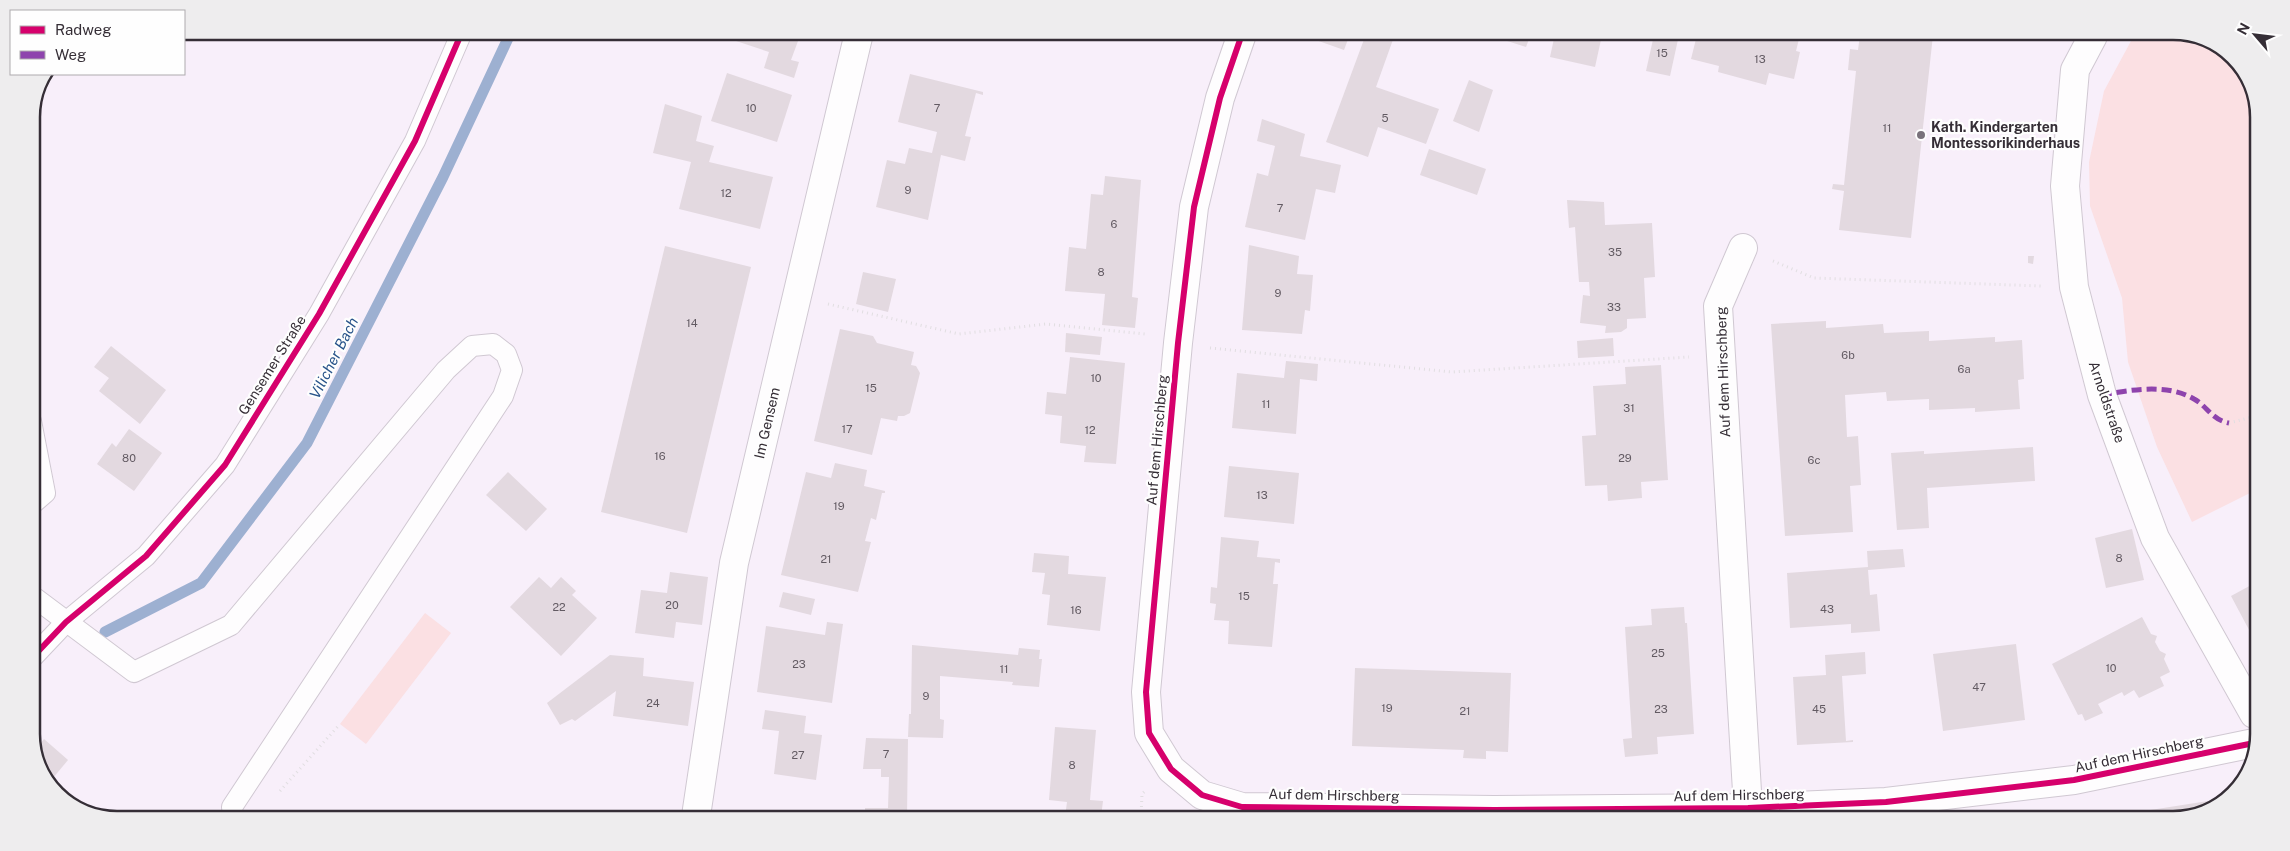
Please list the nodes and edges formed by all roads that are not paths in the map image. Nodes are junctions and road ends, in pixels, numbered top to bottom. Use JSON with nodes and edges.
{"nodes":[{"id":1,"x":458,"y":40,"type":"edge"},
{"id":2,"x":856,"y":40,"type":"edge"},
{"id":3,"x":1240,"y":40,"type":"edge"},
{"id":4,"x":2091,"y":40,"type":"edge"},
{"id":5,"x":1743,"y":248,"type":"road end"},
{"id":6,"x":40,"y":601,"type":"edge"},
{"id":7,"x":66,"y":622,"type":"junction"},
{"id":8,"x":40,"y":650,"type":"edge"},
{"id":9,"x":2250,"y":707,"type":"edge"},
{"id":10,"x":2249,"y":744,"type":"edge"},
{"id":11,"x":1748,"y":808,"type":"junction"},
{"id":12,"x":232,"y":811,"type":"edge"},
{"id":13,"x":697,"y":811,"type":"edge"}],
"edges":[{"from":1,"to":7,"type":"lane","name":"Gensemer Straße"},
{"from":2,"to":13,"type":"street","name":"Im Gensem"},
{"from":3,"to":11,"type":"street","name":"Auf dem Hirschberg"},
{"from":4,"to":9,"type":"street","name":"Arnoldstraße"},
{"from":5,"to":11,"type":"street","name":"Auf dem Hirschberg"},
{"from":6,"to":7,"type":"lane"},
{"from":7,"to":8,"type":"lane","name":"Gensemer Straße"},
{"from":7,"to":12,"type":"lane"},
{"from":10,"to":11,"type":"street","name":"Auf dem Hirschberg"}]}
